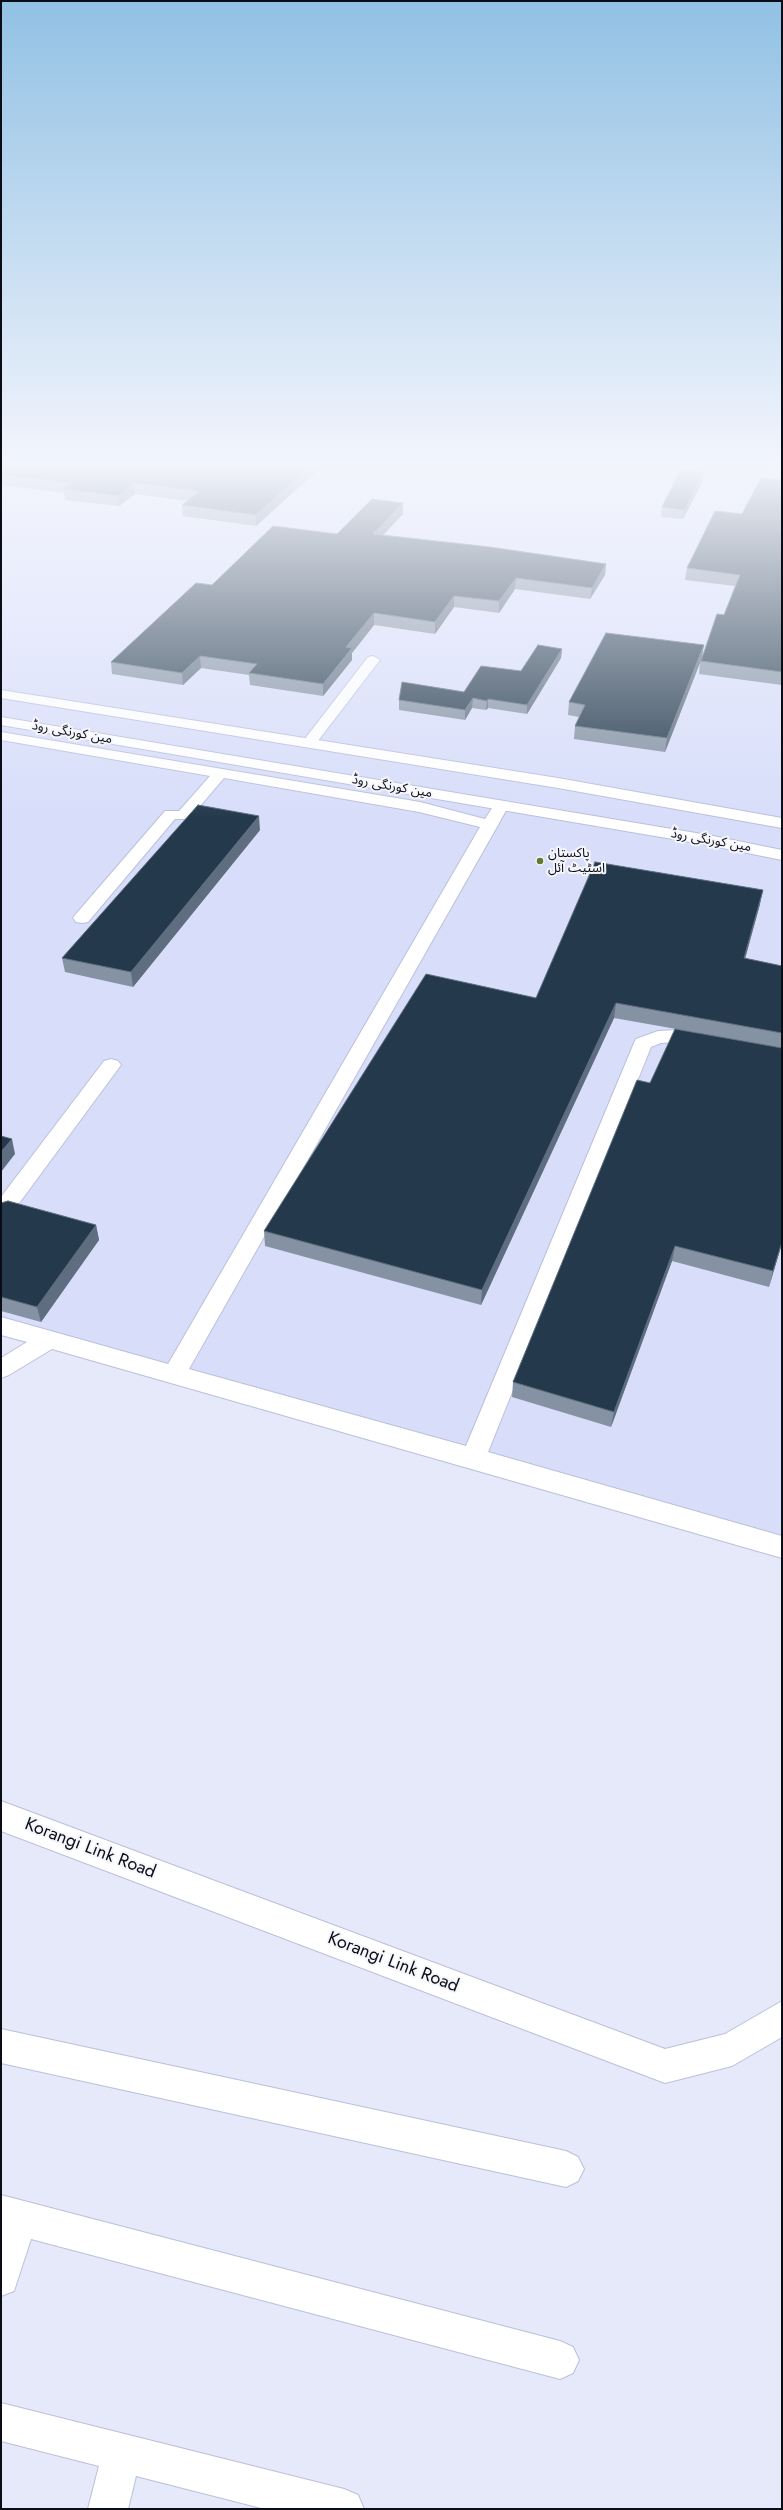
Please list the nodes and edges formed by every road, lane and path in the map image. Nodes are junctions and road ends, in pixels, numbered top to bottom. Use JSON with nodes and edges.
{"nodes":[{"id":1,"x":374,"y":660,"type":"dead end"},
{"id":2,"x":1,"y":694,"type":"edge"},
{"id":3,"x":1,"y":721,"type":"edge"},
{"id":4,"x":1,"y":736,"type":"edge"},
{"id":5,"x":309,"y":743,"type":"junction"},
{"id":6,"x":221,"y":772,"type":"junction"},
{"id":7,"x":502,"y":805,"type":"junction"},
{"id":8,"x":782,"y":823,"type":"edge"},
{"id":9,"x":490,"y":825,"type":"junction"},
{"id":10,"x":782,"y":855,"type":"edge"},
{"id":11,"x":82,"y":918,"type":"dead end"},
{"id":12,"x":721,"y":1044,"type":"edge"},
{"id":13,"x":111,"y":1065,"type":"dead end"},
{"id":14,"x":1,"y":1212,"type":"edge"},
{"id":15,"x":1,"y":1326,"type":"edge"},
{"id":16,"x":50,"y":1339,"type":"junction"},
{"id":17,"x":1,"y":1369,"type":"edge"},
{"id":18,"x":176,"y":1374,"type":"junction"},
{"id":19,"x":473,"y":1458,"type":"junction"},
{"id":20,"x":782,"y":1547,"type":"edge"},
{"id":21,"x":1,"y":1816,"type":"edge"},
{"id":22,"x":782,"y":2018,"type":"edge"},
{"id":23,"x":1,"y":2046,"type":"edge"},
{"id":24,"x":566,"y":2169,"type":"dead end"},
{"id":25,"x":11,"y":2215,"type":"edge"},
{"id":26,"x":1,"y":2278,"type":"edge"},
{"id":27,"x":560,"y":2360,"type":"dead end"},
{"id":28,"x":1,"y":2422,"type":"edge"},
{"id":29,"x":122,"y":2453,"type":"junction"},
{"id":30,"x":286,"y":2502,"type":"edge"},
{"id":31,"x":108,"y":2509,"type":"edge"},
{"id":32,"x":344,"y":2509,"type":"edge"}],
"edges":[{"from":1,"to":5,"type":"street"},
{"from":2,"to":5,"type":"street","name":"مین کورنگی روڈ"},
{"from":3,"to":7,"type":"street","name":"مین کورنگی روڈ"},
{"from":4,"to":6,"type":"street"},
{"from":5,"to":8,"type":"street","name":"مین کورنگی روڈ"},
{"from":6,"to":9,"type":"street"},
{"from":6,"to":11,"type":"street"},
{"from":7,"to":9,"type":"street"},
{"from":7,"to":10,"type":"street","name":"مین کورنگی روڈ"},
{"from":9,"to":18,"type":"street"},
{"from":12,"to":19,"type":"street"},
{"from":13,"to":14,"type":"street"},
{"from":15,"to":16,"type":"street"},
{"from":16,"to":17,"type":"street"},
{"from":16,"to":18,"type":"street"},
{"from":18,"to":19,"type":"street"},
{"from":19,"to":20,"type":"street"},
{"from":21,"to":22,"type":"street","name":"Korangi Link Road"},
{"from":23,"to":24,"type":"street"},
{"from":25,"to":26,"type":"street"},
{"from":25,"to":27,"type":"street"},
{"from":28,"to":29,"type":"street"},
{"from":29,"to":30,"type":"street"},
{"from":29,"to":31,"type":"street"},
{"from":30,"to":32,"type":"street"}]}
